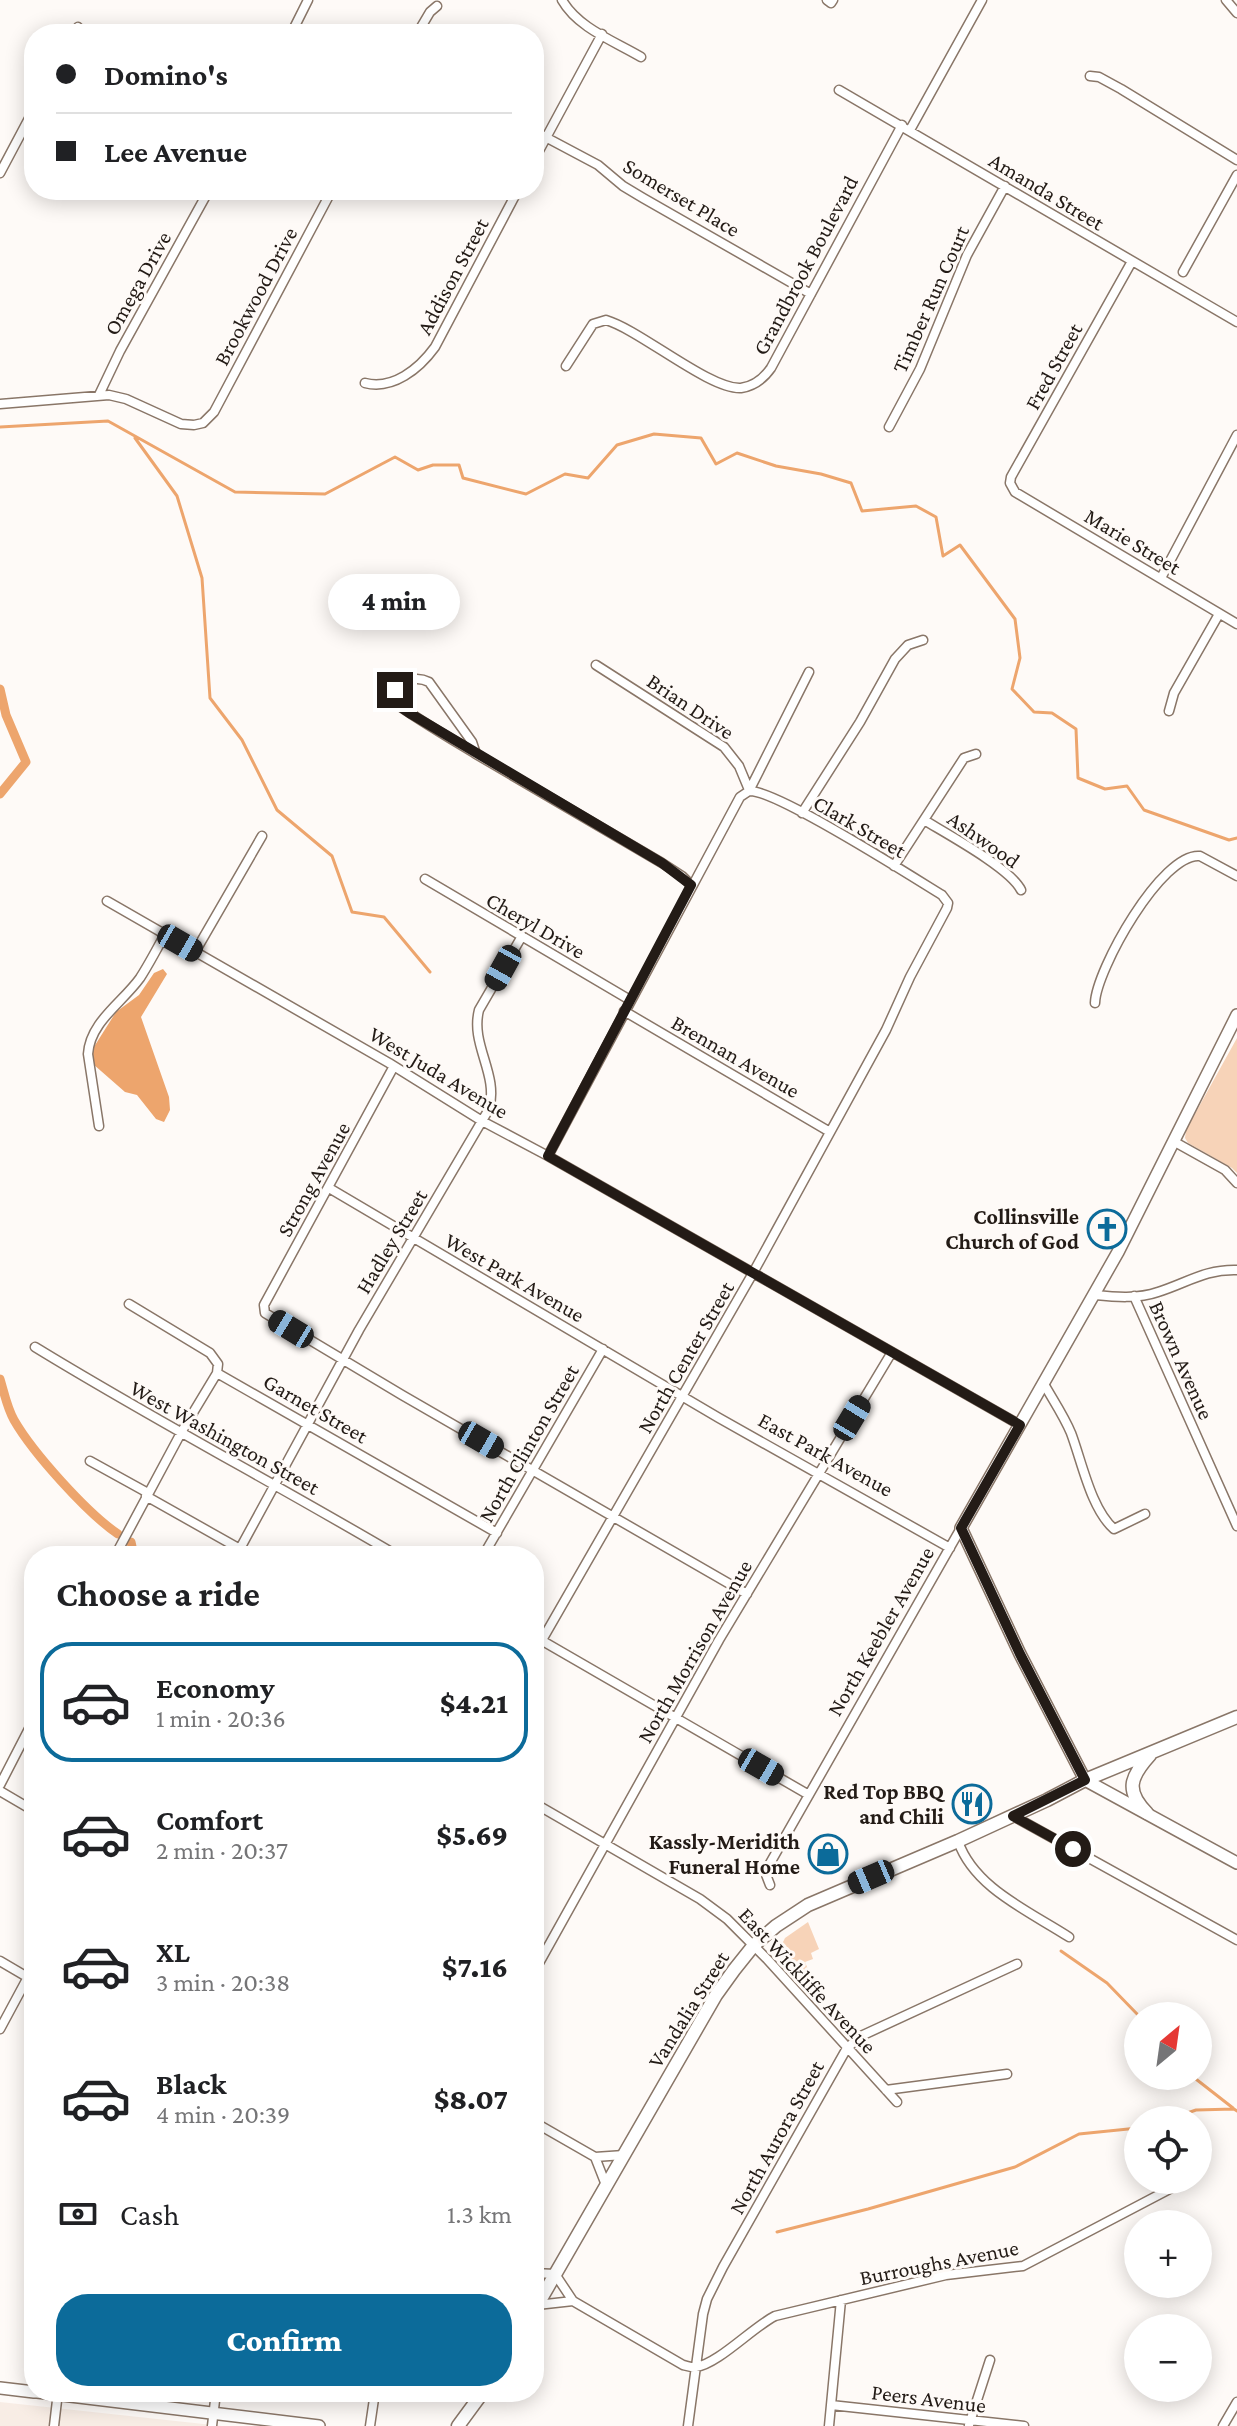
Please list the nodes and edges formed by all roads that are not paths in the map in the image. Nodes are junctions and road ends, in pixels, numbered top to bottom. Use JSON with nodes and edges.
{"nodes":[{"id":1,"x":308,"y":0,"type":"edge"},
{"id":2,"x":562,"y":0,"type":"edge"},
{"id":3,"x":827,"y":0,"type":"edge"},
{"id":4,"x":833,"y":0,"type":"edge"},
{"id":5,"x":982,"y":0,"type":"edge"},
{"id":6,"x":1226,"y":0,"type":"edge"},
{"id":7,"x":437,"y":6,"type":"dead end"},
{"id":8,"x":1237,"y":13,"type":"edge"},
{"id":9,"x":296,"y":24,"type":"edge"},
{"id":10,"x":423,"y":24,"type":"edge"},
{"id":11,"x":602,"y":34,"type":"junction"},
{"id":12,"x":641,"y":57,"type":"dead end"},
{"id":13,"x":1090,"y":76,"type":"dead end"},
{"id":14,"x":839,"y":90,"type":"dead end"},
{"id":15,"x":24,"y":128,"type":"edge"},
{"id":16,"x":906,"y":128,"type":"junction"},
{"id":17,"x":546,"y":137,"type":"junction"},
{"id":18,"x":544,"y":141,"type":"edge"},
{"id":19,"x":1237,"y":160,"type":"edge"},
{"id":20,"x":0,"y":173,"type":"edge"},
{"id":21,"x":1237,"y":175,"type":"edge"},
{"id":22,"x":1005,"y":186,"type":"junction"},
{"id":23,"x":203,"y":200,"type":"edge"},
{"id":24,"x":327,"y":200,"type":"edge"},
{"id":25,"x":513,"y":200,"type":"edge"},
{"id":26,"x":1131,"y":263,"type":"junction"},
{"id":27,"x":1183,"y":272,"type":"dead end"},
{"id":28,"x":811,"y":294,"type":"junction"},
{"id":29,"x":1237,"y":322,"type":"edge"},
{"id":30,"x":566,"y":366,"type":"dead end"},
{"id":31,"x":365,"y":383,"type":"dead end"},
{"id":32,"x":99,"y":395,"type":"junction"},
{"id":33,"x":0,"y":404,"type":"edge"},
{"id":34,"x":889,"y":427,"type":"dead end"},
{"id":35,"x":1237,"y":435,"type":"edge"},
{"id":36,"x":1012,"y":488,"type":"joint"},
{"id":37,"x":1161,"y":578,"type":"junction"},
{"id":38,"x":1219,"y":614,"type":"junction"},
{"id":39,"x":1237,"y":624,"type":"edge"},
{"id":40,"x":923,"y":640,"type":"dead end"},
{"id":41,"x":596,"y":665,"type":"dead end"},
{"id":42,"x":809,"y":672,"type":"dead end"},
{"id":43,"x":1169,"y":711,"type":"dead end"},
{"id":44,"x":476,"y":754,"type":"junction"},
{"id":45,"x":976,"y":754,"type":"dead end"},
{"id":46,"x":749,"y":791,"type":"junction"},
{"id":47,"x":802,"y":813,"type":"junction"},
{"id":48,"x":924,"y":820,"type":"junction"},
{"id":49,"x":262,"y":836,"type":"dead end"},
{"id":50,"x":894,"y":866,"type":"junction"},
{"id":51,"x":1237,"y":876,"type":"edge"},
{"id":52,"x":425,"y":879,"type":"dead end"},
{"id":53,"x":691,"y":885,"type":"junction"},
{"id":54,"x":1021,"y":890,"type":"dead end"},
{"id":55,"x":107,"y":901,"type":"dead end"},
{"id":56,"x":948,"y":903,"type":"joint"},
{"id":57,"x":165,"y":934,"type":"junction"},
{"id":58,"x":522,"y":936,"type":"junction"},
{"id":59,"x":195,"y":952,"type":"junction"},
{"id":60,"x":630,"y":1000,"type":"junction"},
{"id":61,"x":1095,"y":1003,"type":"dead end"},
{"id":62,"x":624,"y":1011,"type":"junction"},
{"id":63,"x":1237,"y":1015,"type":"edge"},
{"id":64,"x":394,"y":1066,"type":"junction"},
{"id":65,"x":482,"y":1121,"type":"junction"},
{"id":66,"x":99,"y":1126,"type":"dead end"},
{"id":67,"x":830,"y":1132,"type":"junction"},
{"id":68,"x":1173,"y":1141,"type":"junction"},
{"id":69,"x":548,"y":1156,"type":"junction"},
{"id":70,"x":1237,"y":1183,"type":"edge"},
{"id":71,"x":329,"y":1188,"type":"junction"},
{"id":72,"x":414,"y":1238,"type":"junction"},
{"id":73,"x":1237,"y":1270,"type":"edge"},
{"id":74,"x":753,"y":1273,"type":"junction"},
{"id":75,"x":1095,"y":1295,"type":"junction"},
{"id":76,"x":1134,"y":1296,"type":"junction"},
{"id":77,"x":129,"y":1304,"type":"dead end"},
{"id":78,"x":35,"y":1347,"type":"dead end"},
{"id":79,"x":603,"y":1349,"type":"junction"},
{"id":80,"x":892,"y":1352,"type":"junction"},
{"id":81,"x":343,"y":1360,"type":"junction"},
{"id":82,"x":217,"y":1373,"type":"junction"},
{"id":83,"x":1044,"y":1384,"type":"junction"},
{"id":84,"x":683,"y":1396,"type":"junction"},
{"id":85,"x":308,"y":1423,"type":"junction"},
{"id":86,"x":1020,"y":1425,"type":"junction"},
{"id":87,"x":182,"y":1431,"type":"junction"},
{"id":88,"x":90,"y":1461,"type":"dead end"},
{"id":89,"x":533,"y":1471,"type":"junction"},
{"id":90,"x":820,"y":1473,"type":"junction"},
{"id":91,"x":275,"y":1485,"type":"junction"},
{"id":92,"x":147,"y":1494,"type":"junction"},
{"id":93,"x":1231,"y":1502,"type":"edge"},
{"id":94,"x":1145,"y":1514,"type":"dead end"},
{"id":95,"x":614,"y":1517,"type":"junction"},
{"id":96,"x":1237,"y":1526,"type":"edge"},
{"id":97,"x":961,"y":1528,"type":"junction"},
{"id":98,"x":497,"y":1533,"type":"junction"},
{"id":99,"x":120,"y":1546,"type":"edge"},
{"id":100,"x":227,"y":1546,"type":"edge"},
{"id":101,"x":242,"y":1546,"type":"edge"},
{"id":102,"x":381,"y":1546,"type":"edge"},
{"id":103,"x":489,"y":1546,"type":"edge"},
{"id":104,"x":950,"y":1548,"type":"junction"},
{"id":105,"x":747,"y":1594,"type":"junction"},
{"id":106,"x":544,"y":1628,"type":"edge"},
{"id":107,"x":544,"y":1641,"type":"edge"},
{"id":108,"x":675,"y":1717,"type":"junction"},
{"id":109,"x":1237,"y":1717,"type":"edge"},
{"id":110,"x":24,"y":1739,"type":"edge"},
{"id":111,"x":1152,"y":1753,"type":"junction"},
{"id":112,"x":1085,"y":1780,"type":"junction"},
{"id":113,"x":0,"y":1788,"type":"edge"},
{"id":114,"x":809,"y":1795,"type":"junction"},
{"id":115,"x":24,"y":1804,"type":"edge"},
{"id":116,"x":544,"y":1809,"type":"edge"},
{"id":117,"x":1147,"y":1813,"type":"junction"},
{"id":118,"x":1013,"y":1816,"type":"junction"},
{"id":119,"x":958,"y":1841,"type":"junction"},
{"id":120,"x":604,"y":1844,"type":"junction"},
{"id":121,"x":1237,"y":1863,"type":"edge"},
{"id":122,"x":770,"y":1885,"type":"dead end"},
{"id":123,"x":1069,"y":1937,"type":"dead end"},
{"id":124,"x":1237,"y":1940,"type":"edge"},
{"id":125,"x":754,"y":1945,"type":"junction"},
{"id":126,"x":544,"y":1954,"type":"edge"},
{"id":127,"x":0,"y":1961,"type":"edge"},
{"id":128,"x":1017,"y":1964,"type":"dead end"},
{"id":129,"x":24,"y":1975,"type":"edge"},
{"id":130,"x":24,"y":1990,"type":"edge"},
{"id":131,"x":0,"y":2029,"type":"edge"},
{"id":132,"x":847,"y":2048,"type":"junction"},
{"id":133,"x":1007,"y":2074,"type":"dead end"},
{"id":134,"x":886,"y":2090,"type":"junction"},
{"id":135,"x":897,"y":2102,"type":"dead end"},
{"id":136,"x":544,"y":2128,"type":"edge"},
{"id":137,"x":624,"y":2155,"type":"junction"},
{"id":138,"x":595,"y":2157,"type":"junction"},
{"id":139,"x":606,"y":2185,"type":"junction"},
{"id":140,"x":1160,"y":2194,"type":"edge"},
{"id":141,"x":544,"y":2273,"type":"edge"},
{"id":142,"x":555,"y":2274,"type":"junction"},
{"id":143,"x":544,"y":2290,"type":"edge"},
{"id":144,"x":841,"y":2300,"type":"junction"},
{"id":145,"x":573,"y":2301,"type":"junction"},
{"id":146,"x":544,"y":2303,"type":"edge"},
{"id":147,"x":990,"y":2360,"type":"dead end"},
{"id":148,"x":695,"y":2367,"type":"junction"},
{"id":149,"x":0,"y":2388,"type":"edge"},
{"id":150,"x":24,"y":2391,"type":"edge"},
{"id":151,"x":57,"y":2402,"type":"edge"},
{"id":152,"x":131,"y":2402,"type":"edge"},
{"id":153,"x":214,"y":2402,"type":"edge"},
{"id":154,"x":374,"y":2402,"type":"edge"},
{"id":155,"x":476,"y":2402,"type":"edge"},
{"id":156,"x":1237,"y":2402,"type":"edge"},
{"id":157,"x":831,"y":2405,"type":"junction"},
{"id":158,"x":213,"y":2412,"type":"junction"},
{"id":159,"x":969,"y":2424,"type":"edge"},
{"id":160,"x":54,"y":2426,"type":"edge"},
{"id":161,"x":212,"y":2426,"type":"edge"},
{"id":162,"x":319,"y":2426,"type":"edge"},
{"id":163,"x":370,"y":2426,"type":"edge"},
{"id":164,"x":458,"y":2426,"type":"edge"},
{"id":165,"x":688,"y":2426,"type":"edge"},
{"id":166,"x":829,"y":2426,"type":"edge"},
{"id":167,"x":1024,"y":2426,"type":"edge"},
{"id":168,"x":1223,"y":2426,"type":"edge"}],
"edges":[{"from":1,"to":9,"type":"street"},
{"from":2,"to":11,"type":"street"},
{"from":3,"to":4,"type":"street"},
{"from":5,"to":16,"type":"street","name":"Grandbrook Boulevard"},
{"from":6,"to":8,"type":"street"},
{"from":7,"to":10,"type":"street"},
{"from":11,"to":12,"type":"street"},
{"from":11,"to":17,"type":"street"},
{"from":13,"to":19,"type":"street"},
{"from":14,"to":16,"type":"street","name":"Amanda Street"},
{"from":15,"to":20,"type":"street"},
{"from":16,"to":22,"type":"street","name":"Amanda Street"},
{"from":16,"to":28,"type":"street","name":"Grandbrook Boulevard"},
{"from":17,"to":18,"type":"street"},
{"from":17,"to":28,"type":"street","name":"Somerset Place"},
{"from":21,"to":27,"type":"street"},
{"from":22,"to":26,"type":"street","name":"Amanda Street"},
{"from":22,"to":34,"type":"street","name":"Timber Run Court"},
{"from":23,"to":32,"type":"street","name":"Omega Drive"},
{"from":24,"to":32,"type":"street","name":"Brookwood Drive"},
{"from":25,"to":31,"type":"street","name":"Addison Street"},
{"from":26,"to":29,"type":"street","name":"Amanda Street"},
{"from":26,"to":36,"type":"street","name":"Fred Street"},
{"from":28,"to":30,"type":"street","name":"Grandbrook Boulevard"},
{"from":32,"to":33,"type":"street"},
{"from":35,"to":37,"type":"street"},
{"from":36,"to":37,"type":"street","name":"Marie Street"},
{"from":37,"to":38,"type":"street","name":"Marie Street"},
{"from":38,"to":39,"type":"street","name":"Marie Street"},
{"from":38,"to":43,"type":"street"},
{"from":40,"to":47,"type":"street"},
{"from":41,"to":46,"type":"street","name":"Brian Drive"},
{"from":42,"to":46,"type":"street"},
{"from":44,"to":44,"type":"street"},
{"from":44,"to":53,"type":"street"},
{"from":45,"to":48,"type":"street"},
{"from":46,"to":47,"type":"street","name":"Clark Street"},
{"from":46,"to":53,"type":"street"},
{"from":47,"to":50,"type":"street","name":"Clark Street"},
{"from":48,"to":50,"type":"street"},
{"from":48,"to":54,"type":"street","name":"Ashwood"},
{"from":49,"to":59,"type":"street"},
{"from":50,"to":56,"type":"street","name":"Clark Street"},
{"from":51,"to":61,"type":"street"},
{"from":52,"to":58,"type":"street","name":"Cheryl Drive"},
{"from":53,"to":60,"type":"street"},
{"from":55,"to":57,"type":"street","name":"West Juda Avenue"},
{"from":56,"to":67,"type":"street","name":"North Center Street"},
{"from":57,"to":59,"type":"street","name":"West Juda Avenue"},
{"from":57,"to":66,"type":"street"},
{"from":58,"to":60,"type":"street","name":"Cheryl Drive"},
{"from":58,"to":65,"type":"street","name":"Hadley Street"},
{"from":59,"to":64,"type":"street","name":"West Juda Avenue"},
{"from":60,"to":62,"type":"street"},
{"from":62,"to":67,"type":"street","name":"Brennan Avenue"},
{"from":62,"to":69,"type":"street"},
{"from":63,"to":68,"type":"street","name":"North Keebler Avenue"},
{"from":64,"to":65,"type":"street","name":"West Juda Avenue"},
{"from":64,"to":71,"type":"street","name":"Strong Avenue"},
{"from":65,"to":69,"type":"street","name":"West Juda Avenue"},
{"from":65,"to":72,"type":"street","name":"Hadley Street"},
{"from":67,"to":74,"type":"street","name":"North Center Street"},
{"from":68,"to":70,"type":"street"},
{"from":68,"to":75,"type":"street","name":"North Keebler Avenue"},
{"from":69,"to":74,"type":"street","name":"West Juda Avenue"},
{"from":71,"to":72,"type":"street","name":"West Park Avenue"},
{"from":71,"to":81,"type":"street","name":"Strong Avenue"},
{"from":72,"to":79,"type":"street","name":"West Park Avenue"},
{"from":72,"to":81,"type":"street","name":"Hadley Street"},
{"from":73,"to":76,"type":"street"},
{"from":74,"to":80,"type":"street","name":"West Juda Avenue"},
{"from":74,"to":84,"type":"street","name":"North Center Street"},
{"from":75,"to":76,"type":"street"},
{"from":75,"to":83,"type":"street","name":"North Keebler Avenue"},
{"from":76,"to":93,"type":"street","name":"Brown Avenue"},
{"from":77,"to":82,"type":"street","name":"Garnet Street"},
{"from":78,"to":87,"type":"street","name":"West Washington Street"},
{"from":79,"to":84,"type":"street","name":"West Park Avenue"},
{"from":79,"to":89,"type":"street","name":"North Clinton Street"},
{"from":80,"to":86,"type":"street","name":"West Juda Avenue"},
{"from":80,"to":90,"type":"street","name":"North Morrison Avenue"},
{"from":81,"to":85,"type":"street","name":"Hadley Street"},
{"from":81,"to":89,"type":"street"},
{"from":82,"to":85,"type":"street","name":"Garnet Street"},
{"from":82,"to":87,"type":"street"},
{"from":83,"to":86,"type":"street","name":"North Keebler Avenue"},
{"from":83,"to":94,"type":"street"},
{"from":84,"to":90,"type":"street","name":"East Park Avenue"},
{"from":84,"to":95,"type":"street","name":"North Center Street"},
{"from":85,"to":91,"type":"street","name":"Hadley Street"},
{"from":85,"to":98,"type":"street","name":"Garnet Street"},
{"from":86,"to":97,"type":"street","name":"North Keebler Avenue"},
{"from":87,"to":91,"type":"street","name":"West Washington Street"},
{"from":87,"to":92,"type":"street"},
{"from":88,"to":92,"type":"street"},
{"from":89,"to":95,"type":"street"},
{"from":89,"to":98,"type":"street","name":"North Clinton Street"},
{"from":90,"to":104,"type":"street","name":"East Park Avenue"},
{"from":90,"to":105,"type":"street","name":"North Morrison Avenue"},
{"from":91,"to":101,"type":"street","name":"Hadley Street"},
{"from":91,"to":102,"type":"street","name":"West Washington Street"},
{"from":92,"to":99,"type":"street"},
{"from":92,"to":100,"type":"street"},
{"from":93,"to":96,"type":"street","name":"Brown Avenue"},
{"from":95,"to":105,"type":"street"},
{"from":95,"to":106,"type":"street","name":"North Center Street"},
{"from":97,"to":104,"type":"street","name":"North Keebler Avenue"},
{"from":97,"to":112,"type":"street"},
{"from":98,"to":103,"type":"street","name":"North Clinton Street"},
{"from":104,"to":114,"type":"street","name":"North Keebler Avenue"},
{"from":105,"to":108,"type":"street","name":"North Morrison Avenue"},
{"from":107,"to":108,"type":"street"},
{"from":108,"to":114,"type":"street"},
{"from":108,"to":120,"type":"street","name":"North Morrison Avenue"},
{"from":109,"to":111,"type":"main road","name":"Vandalia Street"},
{"from":110,"to":113,"type":"street"},
{"from":111,"to":112,"type":"main road","name":"Vandalia Street"},
{"from":111,"to":117,"type":"main road"},
{"from":112,"to":117,"type":"street"},
{"from":112,"to":118,"type":"main road","name":"Vandalia Street"},
{"from":113,"to":115,"type":"street"},
{"from":114,"to":122,"type":"street","name":"North Keebler Avenue"},
{"from":116,"to":120,"type":"street","name":"East Wickliffe Avenue"},
{"from":117,"to":121,"type":"street"},
{"from":118,"to":119,"type":"main road","name":"Vandalia Street"},
{"from":118,"to":124,"type":"street"},
{"from":119,"to":123,"type":"street"},
{"from":119,"to":125,"type":"main road","name":"Vandalia Street"},
{"from":120,"to":125,"type":"street","name":"East Wickliffe Avenue"},
{"from":120,"to":126,"type":"street","name":"North Morrison Avenue"},
{"from":125,"to":132,"type":"street","name":"East Wickliffe Avenue"},
{"from":125,"to":137,"type":"main road","name":"Vandalia Street"},
{"from":127,"to":129,"type":"street"},
{"from":128,"to":132,"type":"street","name":"North Aurora Street"},
{"from":130,"to":131,"type":"street"},
{"from":132,"to":134,"type":"street","name":"East Wickliffe Avenue"},
{"from":132,"to":148,"type":"street","name":"North Aurora Street"},
{"from":133,"to":134,"type":"street"},
{"from":134,"to":135,"type":"street","name":"East Wickliffe Avenue"},
{"from":136,"to":138,"type":"street"},
{"from":137,"to":138,"type":"street"},
{"from":137,"to":139,"type":"main road","name":"Vandalia Street"},
{"from":138,"to":139,"type":"street"},
{"from":139,"to":142,"type":"main road","name":"Vandalia Street"},
{"from":140,"to":144,"type":"street","name":"Burroughs Avenue"},
{"from":141,"to":142,"type":"street"},
{"from":142,"to":143,"type":"main road","name":"Vandalia Street"},
{"from":142,"to":145,"type":"street"},
{"from":144,"to":148,"type":"street","name":"Burroughs Avenue"},
{"from":144,"to":157,"type":"street"},
{"from":145,"to":146,"type":"street"},
{"from":145,"to":148,"type":"street"},
{"from":147,"to":159,"type":"street"},
{"from":148,"to":165,"type":"street","name":"North Aurora Street"},
{"from":149,"to":150,"type":"street"},
{"from":151,"to":160,"type":"street"},
{"from":152,"to":158,"type":"street"},
{"from":153,"to":158,"type":"street"},
{"from":154,"to":163,"type":"street"},
{"from":155,"to":164,"type":"main road"},
{"from":156,"to":168,"type":"street"},
{"from":157,"to":159,"type":"street","name":"Peers Avenue"},
{"from":157,"to":166,"type":"street"},
{"from":158,"to":161,"type":"street"},
{"from":158,"to":162,"type":"street"},
{"from":159,"to":167,"type":"street","name":"Peers Avenue"}]}
